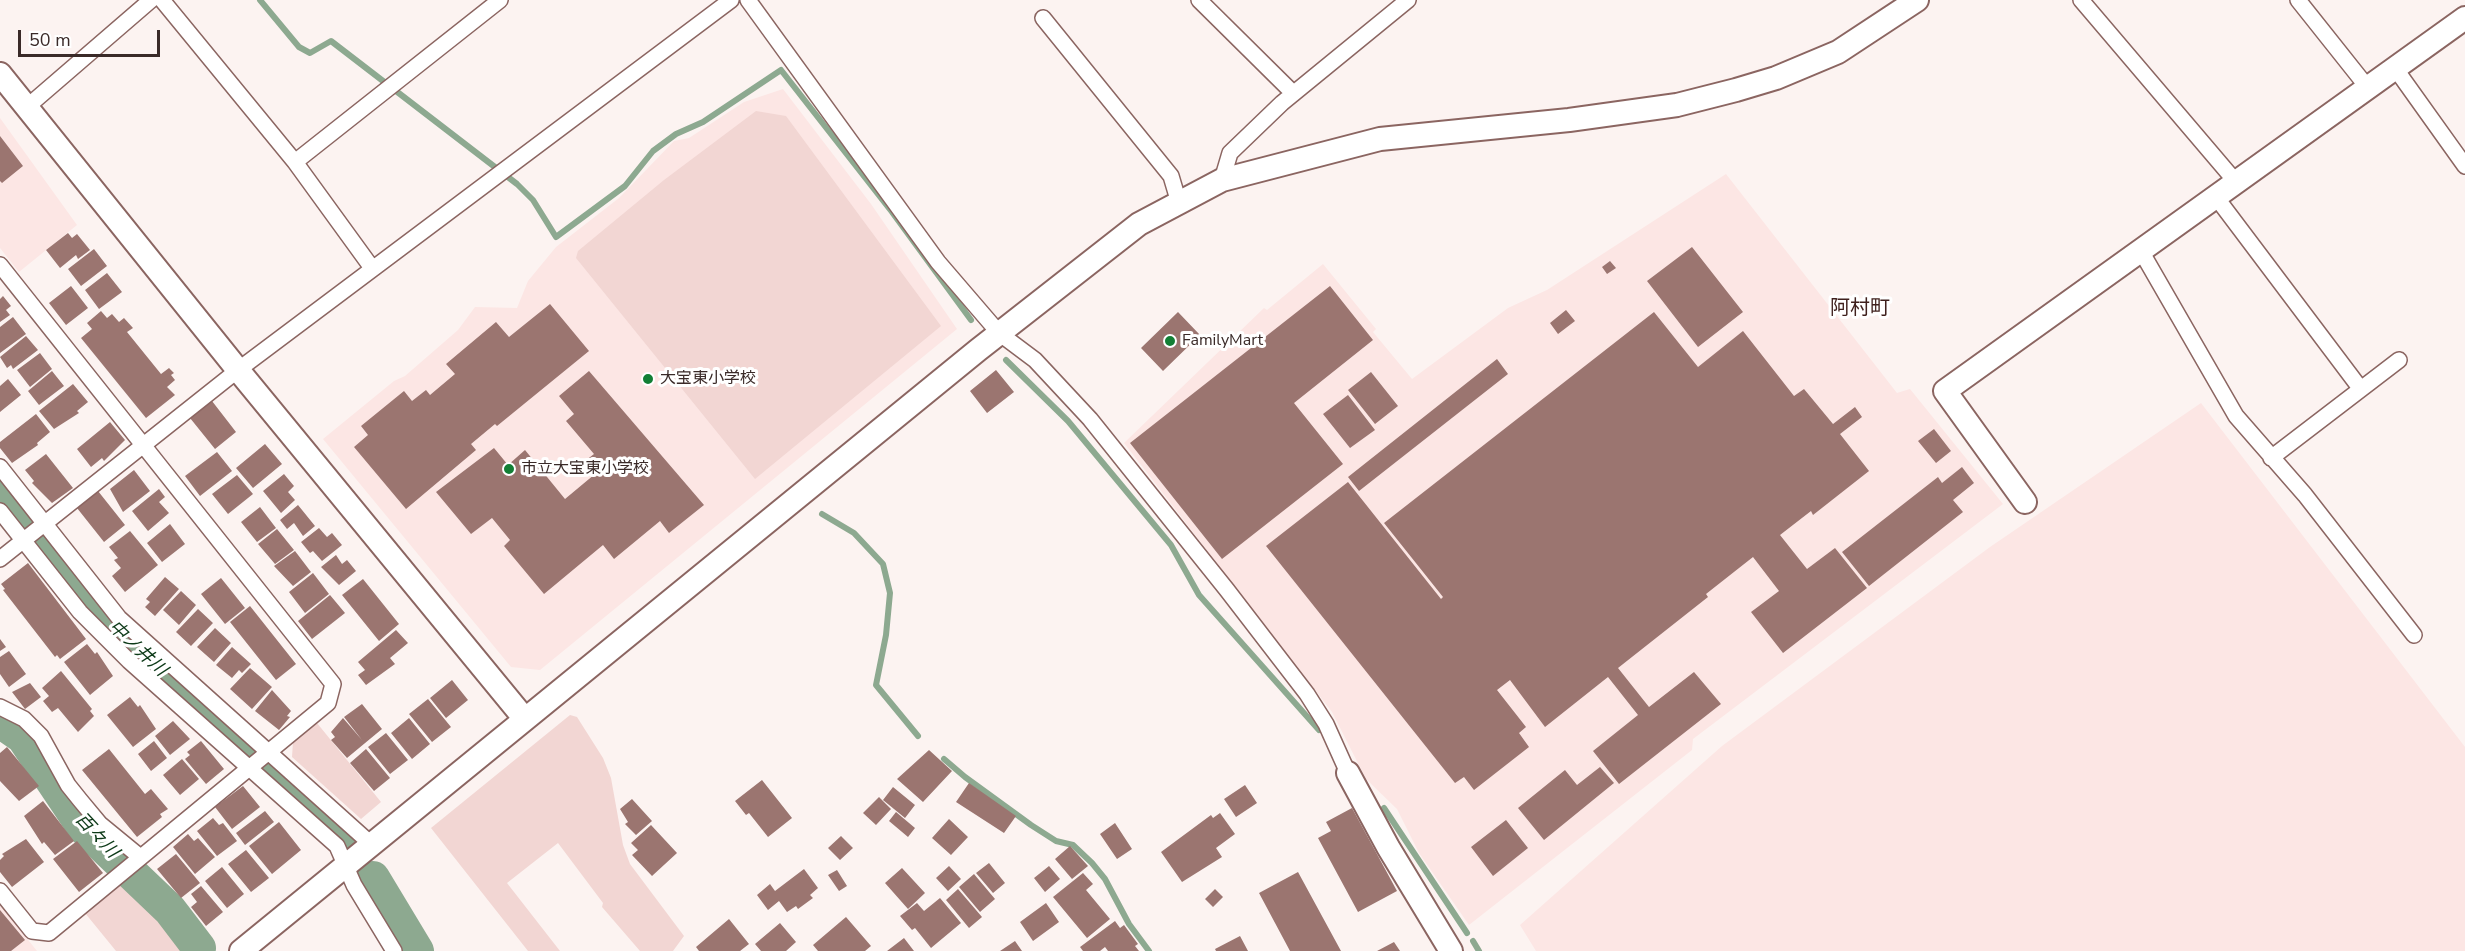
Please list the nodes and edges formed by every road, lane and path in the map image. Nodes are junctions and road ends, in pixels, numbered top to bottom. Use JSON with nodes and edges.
{"nodes":[{"id":1,"x":151,"y":0,"type":"edge"},
{"id":2,"x":162,"y":0,"type":"edge"},
{"id":3,"x":500,"y":0,"type":"edge"},
{"id":4,"x":731,"y":0,"type":"edge"},
{"id":5,"x":748,"y":0,"type":"edge"},
{"id":6,"x":1199,"y":0,"type":"edge"},
{"id":7,"x":1917,"y":0,"type":"edge"},
{"id":8,"x":2081,"y":0,"type":"edge"},
{"id":9,"x":2298,"y":0,"type":"edge"},
{"id":10,"x":1403,"y":2,"type":"edge"},
{"id":11,"x":1043,"y":18,"type":"dead end"},
{"id":12,"x":2465,"y":18,"type":"edge"},
{"id":13,"x":2395,"y":68,"type":"junction"},
{"id":14,"x":3,"y":84,"type":"edge"},
{"id":15,"x":2368,"y":88,"type":"junction"},
{"id":16,"x":1293,"y":93,"type":"junction"},
{"id":17,"x":27,"y":107,"type":"junction"},
{"id":18,"x":295,"y":162,"type":"junction"},
{"id":19,"x":2465,"y":166,"type":"edge"},
{"id":20,"x":1222,"y":180,"type":"junction"},
{"id":21,"x":2236,"y":182,"type":"junction"},
{"id":22,"x":2216,"y":197,"type":"junction"},
{"id":23,"x":1179,"y":203,"type":"junction"},
{"id":24,"x":2141,"y":251,"type":"junction"},
{"id":25,"x":0,"y":264,"type":"edge"},
{"id":26,"x":372,"y":268,"type":"junction"},
{"id":27,"x":999,"y":333,"type":"junction"},
{"id":28,"x":2399,"y":360,"type":"dead end"},
{"id":29,"x":238,"y":370,"type":"junction"},
{"id":30,"x":2360,"y":388,"type":"junction"},
{"id":31,"x":144,"y":444,"type":"junction"},
{"id":32,"x":2271,"y":458,"type":"junction"},
{"id":33,"x":0,"y":467,"type":"edge"},
{"id":34,"x":2025,"y":502,"type":"dead end"},
{"id":35,"x":0,"y":511,"type":"edge"},
{"id":36,"x":44,"y":523,"type":"junction"},
{"id":37,"x":23,"y":541,"type":"junction"},
{"id":38,"x":0,"y":558,"type":"edge"},
{"id":39,"x":2414,"y":635,"type":"dead end"},
{"id":40,"x":0,"y":707,"type":"edge"},
{"id":41,"x":524,"y":718,"type":"junction"},
{"id":42,"x":270,"y":751,"type":"junction"},
{"id":43,"x":250,"y":768,"type":"junction"},
{"id":44,"x":1348,"y":773,"type":"joint"},
{"id":45,"x":371,"y":844,"type":"junction"},
{"id":46,"x":131,"y":863,"type":"junction"},
{"id":47,"x":347,"y":867,"type":"junction"},
{"id":48,"x":0,"y":891,"type":"edge"},
{"id":49,"x":240,"y":951,"type":"edge"},
{"id":50,"x":394,"y":951,"type":"edge"},
{"id":51,"x":1451,"y":951,"type":"edge"}],
"edges":[{"from":1,"to":17,"type":"street"},
{"from":2,"to":18,"type":"street"},
{"from":3,"to":18,"type":"street"},
{"from":4,"to":26,"type":"street"},
{"from":5,"to":27,"type":"street"},
{"from":6,"to":16,"type":"street"},
{"from":7,"to":20,"type":"street"},
{"from":8,"to":21,"type":"street"},
{"from":9,"to":15,"type":"street"},
{"from":10,"to":16,"type":"street"},
{"from":11,"to":23,"type":"street"},
{"from":12,"to":13,"type":"street"},
{"from":13,"to":15,"type":"street"},
{"from":13,"to":19,"type":"street"},
{"from":14,"to":17,"type":"street"},
{"from":15,"to":21,"type":"street"},
{"from":16,"to":20,"type":"street"},
{"from":17,"to":29,"type":"street"},
{"from":18,"to":26,"type":"street"},
{"from":20,"to":23,"type":"street"},
{"from":21,"to":22,"type":"street"},
{"from":22,"to":24,"type":"street"},
{"from":22,"to":30,"type":"street"},
{"from":23,"to":27,"type":"street"},
{"from":24,"to":32,"type":"street"},
{"from":24,"to":34,"type":"street"},
{"from":25,"to":31,"type":"street"},
{"from":26,"to":29,"type":"street"},
{"from":27,"to":41,"type":"street"},
{"from":27,"to":44,"type":"street"},
{"from":28,"to":30,"type":"street"},
{"from":29,"to":31,"type":"street"},
{"from":29,"to":41,"type":"street"},
{"from":30,"to":32,"type":"street"},
{"from":31,"to":36,"type":"street"},
{"from":31,"to":42,"type":"street"},
{"from":32,"to":39,"type":"street"},
{"from":33,"to":36,"type":"street"},
{"from":35,"to":37,"type":"street"},
{"from":36,"to":37,"type":"street"},
{"from":36,"to":42,"type":"street"},
{"from":37,"to":38,"type":"street"},
{"from":37,"to":43,"type":"street"},
{"from":40,"to":46,"type":"street"},
{"from":41,"to":45,"type":"street"},
{"from":42,"to":43,"type":"street"},
{"from":42,"to":45,"type":"street"},
{"from":43,"to":46,"type":"street"},
{"from":43,"to":47,"type":"street"},
{"from":44,"to":51,"type":"street"},
{"from":45,"to":47,"type":"street"},
{"from":46,"to":48,"type":"street"},
{"from":47,"to":49,"type":"street"},
{"from":47,"to":50,"type":"street"}]}
